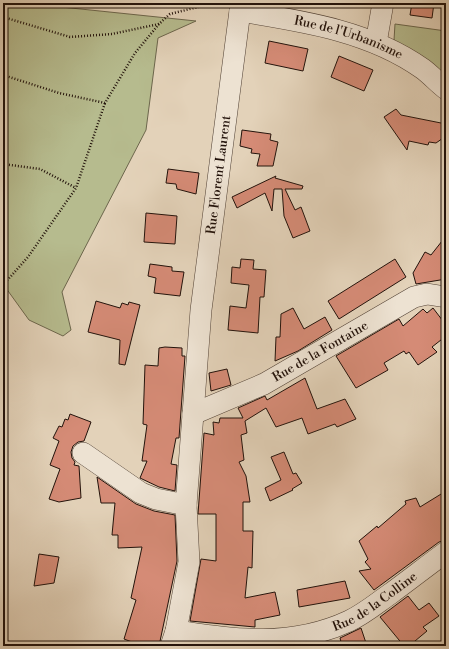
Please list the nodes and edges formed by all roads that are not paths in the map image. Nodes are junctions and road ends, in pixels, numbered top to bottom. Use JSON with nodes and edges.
{"nodes":[{"id":1,"x":382,"y":3,"type":"edge"},
{"id":2,"x":235,"y":6,"type":"edge"},
{"id":3,"x":376,"y":43,"type":"junction"},
{"id":4,"x":446,"y":89,"type":"edge"},
{"id":5,"x":446,"y":297,"type":"edge"},
{"id":6,"x":193,"y":414,"type":"junction"},
{"id":7,"x":83,"y":453,"type":"dead end"},
{"id":8,"x":186,"y":504,"type":"junction"},
{"id":9,"x":446,"y":552,"type":"edge"},
{"id":10,"x":173,"y":639,"type":"edge"}],
"edges":[{"from":1,"to":3,"type":"street"},
{"from":2,"to":3,"type":"street","name":"Rue de l'Urbanisme"},
{"from":2,"to":6,"type":"street","name":"Rue Florent Laurent"},
{"from":3,"to":4,"type":"street","name":"Rue de l'Urbanisme"},
{"from":5,"to":6,"type":"street","name":"Rue de la Fontaine"},
{"from":6,"to":8,"type":"street"},
{"from":7,"to":8,"type":"street"},
{"from":8,"to":10,"type":"street"},
{"from":9,"to":10,"type":"street","name":"Rue de la Colline"}]}
